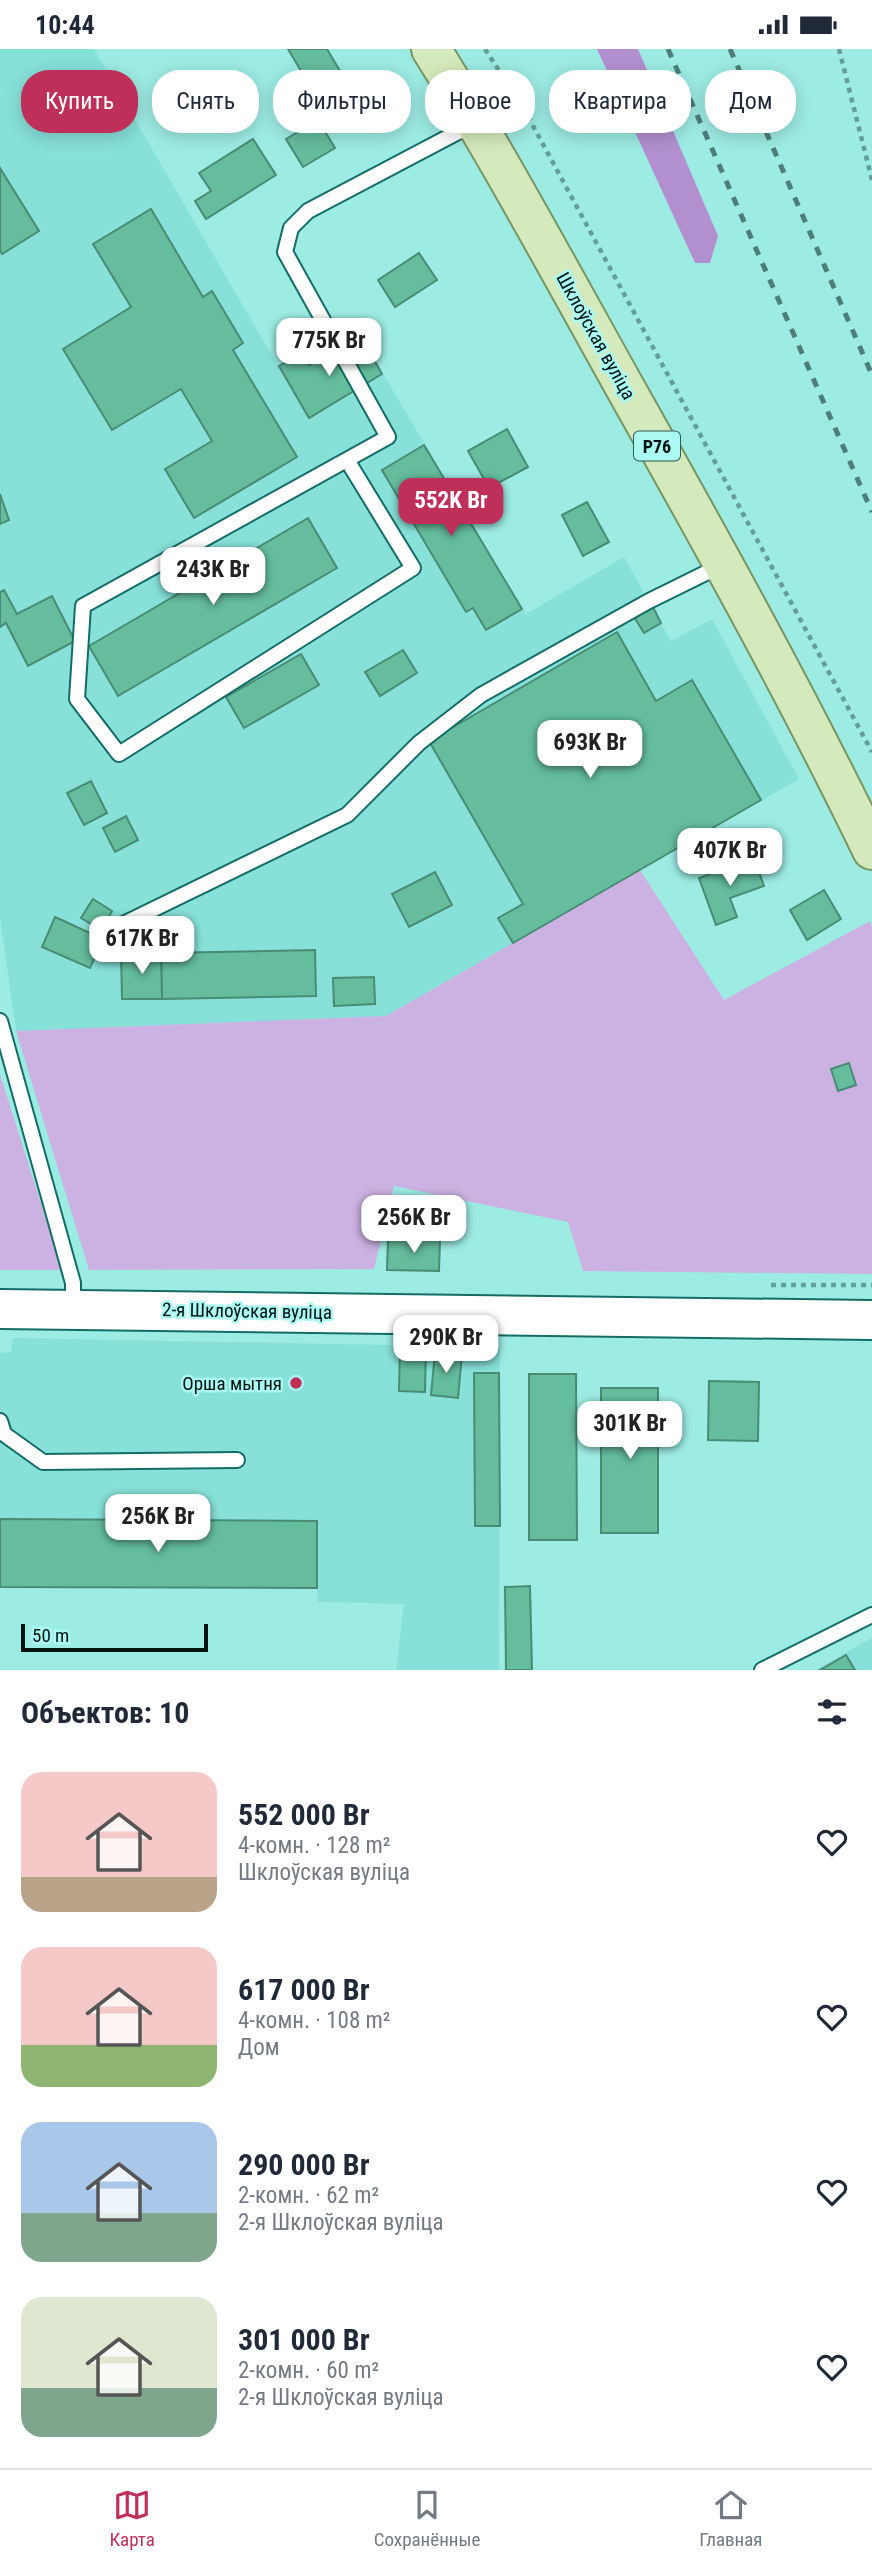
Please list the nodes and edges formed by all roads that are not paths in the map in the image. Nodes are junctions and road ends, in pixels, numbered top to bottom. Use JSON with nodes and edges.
{"nodes":[{"id":1,"x":431,"y":49,"type":"edge"},
{"id":2,"x":444,"y":70,"type":"edge"},
{"id":3,"x":455,"y":133,"type":"edge"},
{"id":4,"x":482,"y":133,"type":"edge"},
{"id":5,"x":347,"y":460,"type":"junction"},
{"id":6,"x":724,"y":564,"type":"junction"},
{"id":7,"x":872,"y":850,"type":"edge"},
{"id":8,"x":113,"y":929,"type":"dead end"},
{"id":9,"x":0,"y":1021,"type":"edge"},
{"id":10,"x":0,"y":1309,"type":"edge"},
{"id":11,"x":74,"y":1309,"type":"junction"},
{"id":12,"x":872,"y":1320,"type":"edge"},
{"id":13,"x":0,"y":1421,"type":"edge"},
{"id":14,"x":237,"y":1460,"type":"dead end"},
{"id":15,"x":872,"y":1615,"type":"edge"},
{"id":16,"x":762,"y":1670,"type":"edge"}],
"edges":[{"from":1,"to":2,"type":"main road","name":"Шклоўская вуліца","number":"Р76"},
{"from":3,"to":5,"type":"lane"},
{"from":4,"to":6,"type":"main road","name":"Шклоўская вуліца","number":"Р76"},
{"from":5,"to":5,"type":"lane"},
{"from":6,"to":7,"type":"main road","name":"Шклоўская вуліца","number":"Р76"},
{"from":6,"to":8,"type":"lane"},
{"from":9,"to":11,"type":"lane"},
{"from":10,"to":11,"type":"street","name":"2-я Шклоўская вуліца"},
{"from":11,"to":12,"type":"street","name":"2-я Шклоўская вуліца"},
{"from":13,"to":14,"type":"lane"},
{"from":15,"to":16,"type":"lane"}]}
